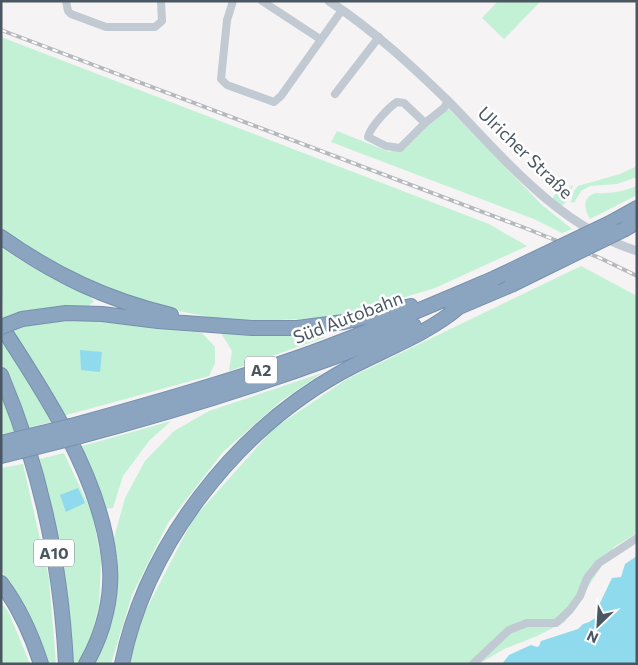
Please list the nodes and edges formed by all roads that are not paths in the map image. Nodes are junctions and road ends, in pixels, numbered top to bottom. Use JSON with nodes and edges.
{"nodes":[{"id":1,"x":66,"y":1,"type":"edge"},
{"id":2,"x":161,"y":1,"type":"edge"},
{"id":3,"x":232,"y":1,"type":"edge"},
{"id":4,"x":262,"y":1,"type":"edge"},
{"id":5,"x":329,"y":1,"type":"edge"},
{"id":6,"x":342,"y":10,"type":"junction"},
{"id":7,"x":379,"y":37,"type":"junction"},
{"id":8,"x":320,"y":39,"type":"junction"},
{"id":9,"x":335,"y":94,"type":"dead end"},
{"id":10,"x":448,"y":101,"type":"junction"},
{"id":11,"x":425,"y":123,"type":"junction"},
{"id":12,"x":637,"y":208,"type":"edge"},
{"id":13,"x":631,"y":225,"type":"edge"},
{"id":14,"x":1,"y":237,"type":"edge"},
{"id":15,"x":637,"y":251,"type":"edge"},
{"id":16,"x":446,"y":299,"type":"junction"},
{"id":17,"x":459,"y":307,"type":"junction"},
{"id":18,"x":208,"y":324,"type":"junction"},
{"id":19,"x":1,"y":327,"type":"edge"},
{"id":20,"x":1,"y":375,"type":"edge"},
{"id":21,"x":74,"y":432,"type":"junction"},
{"id":22,"x":1,"y":443,"type":"edge"},
{"id":23,"x":22,"y":445,"type":"junction"},
{"id":24,"x":1,"y":456,"type":"edge"},
{"id":25,"x":637,"y":538,"type":"edge"},
{"id":26,"x":1,"y":583,"type":"edge"},
{"id":27,"x":41,"y":664,"type":"edge"},
{"id":28,"x":66,"y":664,"type":"edge"},
{"id":29,"x":86,"y":664,"type":"edge"},
{"id":30,"x":122,"y":664,"type":"edge"},
{"id":31,"x":473,"y":664,"type":"edge"}],
"edges":[{"from":1,"to":2,"type":"street"},
{"from":3,"to":8,"type":"street"},
{"from":4,"to":8,"type":"street"},
{"from":5,"to":6,"type":"street","name":"Ulricher Straße"},
{"from":6,"to":7,"type":"street","name":"Ulricher Straße"},
{"from":6,"to":8,"type":"street"},
{"from":7,"to":9,"type":"street"},
{"from":7,"to":10,"type":"street","name":"Ulricher Straße"},
{"from":10,"to":11,"type":"street"},
{"from":10,"to":15,"type":"street","name":"Ulricher Straße"},
{"from":11,"to":11,"type":"street"},
{"from":12,"to":16,"type":"highway","name":"Süd Autobahn","number":"A2","bridge":true},
{"from":13,"to":17,"type":"highway","name":"Süd Autobahn","number":"A2","bridge":true},
{"from":14,"to":18,"type":"highway"},
{"from":16,"to":18,"type":"highway"},
{"from":16,"to":21,"type":"highway","name":"Süd Autobahn","number":"A2"},
{"from":17,"to":21,"type":"highway","name":"Süd Autobahn","number":"A2"},
{"from":17,"to":30,"type":"highway"},
{"from":18,"to":19,"type":"highway","bridge":true},
{"from":19,"to":29,"type":"highway"},
{"from":20,"to":23,"type":"highway"},
{"from":21,"to":23,"type":"highway","name":"Süd Autobahn","number":"A2","bridge":true},
{"from":22,"to":23,"type":"highway","name":"Süd Autobahn","number":"A2"},
{"from":23,"to":24,"type":"highway","name":"Süd Autobahn","number":"A2"},
{"from":23,"to":28,"type":"highway","number":"A10"},
{"from":25,"to":31,"type":"street"},
{"from":26,"to":27,"type":"highway"}]}
